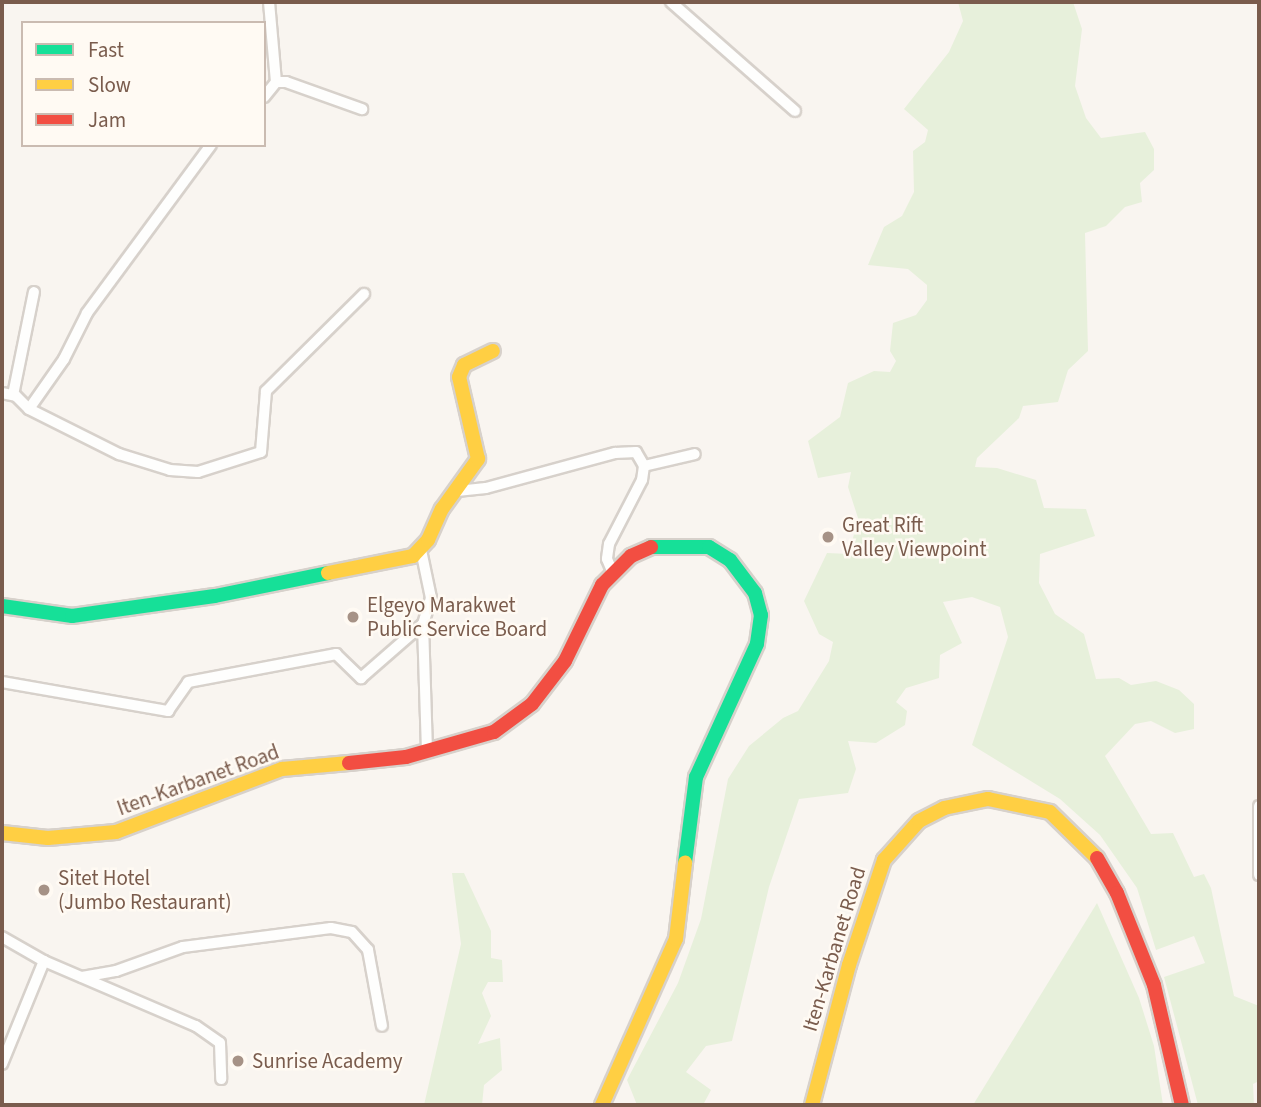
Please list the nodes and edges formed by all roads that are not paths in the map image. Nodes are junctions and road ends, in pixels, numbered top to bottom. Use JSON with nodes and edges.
{"nodes":[{"id":1,"x":269,"y":2,"type":"edge"},
{"id":2,"x":671,"y":2,"type":"edge"},
{"id":3,"x":276,"y":82,"type":"junction"},
{"id":4,"x":266,"y":94,"type":"edge"},
{"id":5,"x":362,"y":109,"type":"dead end"},
{"id":6,"x":795,"y":111,"type":"dead end"},
{"id":7,"x":210,"y":147,"type":"edge"},
{"id":8,"x":34,"y":292,"type":"dead end"},
{"id":9,"x":364,"y":295,"type":"dead end"},
{"id":10,"x":493,"y":351,"type":"dead end"},
{"id":11,"x":2,"y":393,"type":"edge"},
{"id":12,"x":13,"y":396,"type":"junction"},
{"id":13,"x":29,"y":409,"type":"junction"},
{"id":14,"x":695,"y":454,"type":"dead end"},
{"id":15,"x":644,"y":466,"type":"junction"},
{"id":16,"x":457,"y":491,"type":"junction"},
{"id":17,"x":421,"y":550,"type":"junction"},
{"id":18,"x":613,"y":573,"type":"junction"},
{"id":19,"x":2,"y":606,"type":"edge"},
{"id":20,"x":423,"y":624,"type":"junction"},
{"id":21,"x":2,"y":682,"type":"edge"},
{"id":22,"x":427,"y":752,"type":"junction"},
{"id":23,"x":1259,"y":806,"type":"edge"},
{"id":24,"x":2,"y":833,"type":"edge"},
{"id":25,"x":1259,"y":876,"type":"edge"},
{"id":26,"x":2,"y":937,"type":"edge"},
{"id":27,"x":44,"y":961,"type":"junction"},
{"id":28,"x":82,"y":977,"type":"junction"},
{"id":29,"x":382,"y":1026,"type":"dead end"},
{"id":30,"x":2,"y":1064,"type":"edge"},
{"id":31,"x":221,"y":1079,"type":"dead end"},
{"id":32,"x":602,"y":1105,"type":"edge"},
{"id":33,"x":812,"y":1105,"type":"edge"},
{"id":34,"x":1182,"y":1105,"type":"edge"}],
"edges":[{"from":1,"to":3,"type":"street"},
{"from":2,"to":6,"type":"street"},
{"from":3,"to":4,"type":"street"},
{"from":3,"to":5,"type":"street"},
{"from":7,"to":13,"type":"street"},
{"from":8,"to":12,"type":"street"},
{"from":9,"to":13,"type":"street"},
{"from":10,"to":16,"type":"main road"},
{"from":11,"to":12,"type":"street"},
{"from":12,"to":13,"type":"street"},
{"from":14,"to":15,"type":"street"},
{"from":15,"to":16,"type":"street"},
{"from":15,"to":18,"type":"street"},
{"from":16,"to":17,"type":"main road"},
{"from":17,"to":19,"type":"main road"},
{"from":17,"to":20,"type":"street"},
{"from":18,"to":22,"type":"main road","name":"Iten-Karbanet Road"},
{"from":18,"to":32,"type":"main road","name":"Iten-Karbanet Road"},
{"from":20,"to":21,"type":"street"},
{"from":20,"to":22,"type":"street"},
{"from":22,"to":24,"type":"main road","name":"Iten-Karbanet Road"},
{"from":23,"to":25,"type":"street"},
{"from":26,"to":27,"type":"street"},
{"from":27,"to":28,"type":"street"},
{"from":27,"to":30,"type":"street"},
{"from":28,"to":29,"type":"street"},
{"from":28,"to":31,"type":"street"},
{"from":33,"to":34,"type":"main road","name":"Iten-Karbanet Road"}]}
